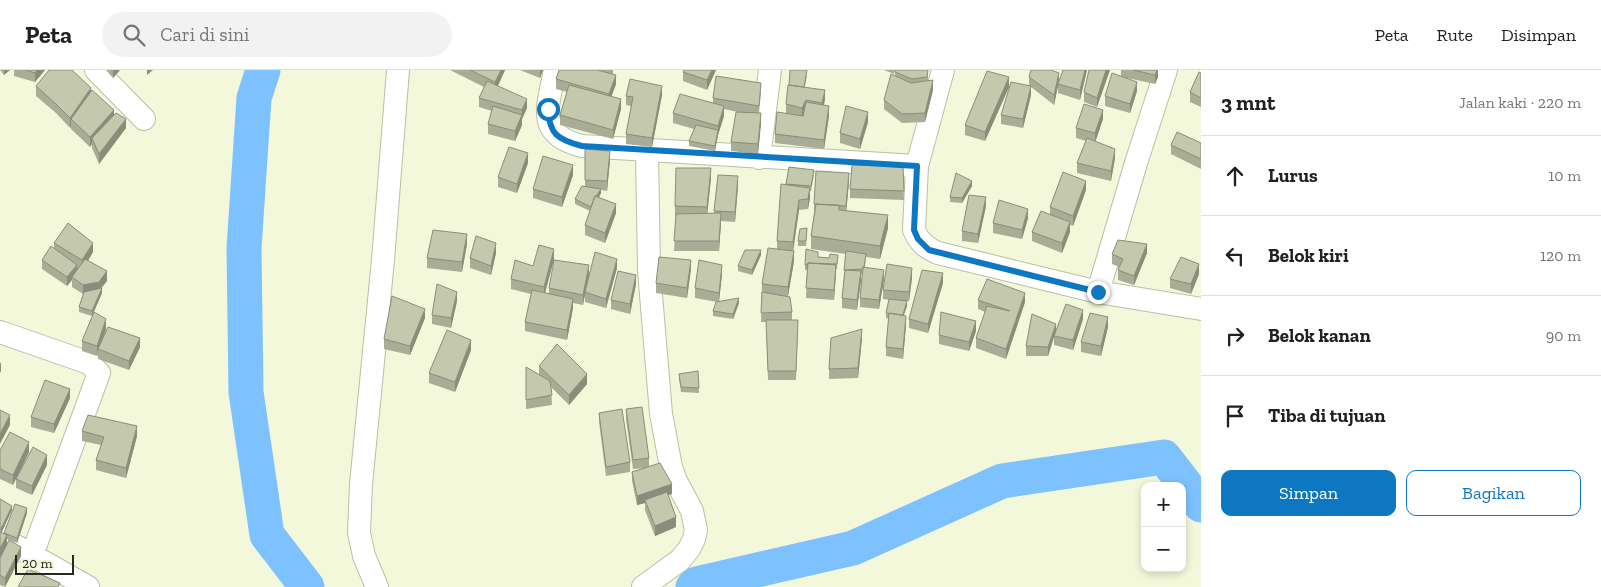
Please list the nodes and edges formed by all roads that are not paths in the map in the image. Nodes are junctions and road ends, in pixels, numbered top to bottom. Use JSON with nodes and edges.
{"nodes":[{"id":1,"x":96,"y":70,"type":"edge"},
{"id":2,"x":398,"y":70,"type":"edge"},
{"id":3,"x":555,"y":70,"type":"edge"},
{"id":4,"x":770,"y":70,"type":"edge"},
{"id":5,"x":943,"y":70,"type":"edge"},
{"id":6,"x":1166,"y":70,"type":"edge"},
{"id":7,"x":144,"y":119,"type":"dead end"},
{"id":8,"x":647,"y":150,"type":"junction"},
{"id":9,"x":759,"y":158,"type":"junction"},
{"id":10,"x":917,"y":166,"type":"junction"},
{"id":11,"x":1098,"y":292,"type":"junction"},
{"id":12,"x":1201,"y":309,"type":"edge"},
{"id":13,"x":0,"y":332,"type":"edge"},
{"id":14,"x":0,"y":538,"type":"edge"},
{"id":15,"x":32,"y":555,"type":"junction"},
{"id":16,"x":88,"y":587,"type":"edge"},
{"id":17,"x":378,"y":587,"type":"edge"},
{"id":18,"x":643,"y":587,"type":"edge"}],
"edges":[{"from":1,"to":7,"type":"street"},
{"from":2,"to":17,"type":"street"},
{"from":3,"to":8,"type":"street"},
{"from":4,"to":9,"type":"street"},
{"from":5,"to":10,"type":"street"},
{"from":6,"to":11,"type":"street"},
{"from":8,"to":9,"type":"street"},
{"from":8,"to":18,"type":"street"},
{"from":9,"to":10,"type":"street"},
{"from":10,"to":11,"type":"street"},
{"from":11,"to":12,"type":"street"},
{"from":13,"to":15,"type":"street"},
{"from":14,"to":15,"type":"street"},
{"from":15,"to":16,"type":"street"}]}
